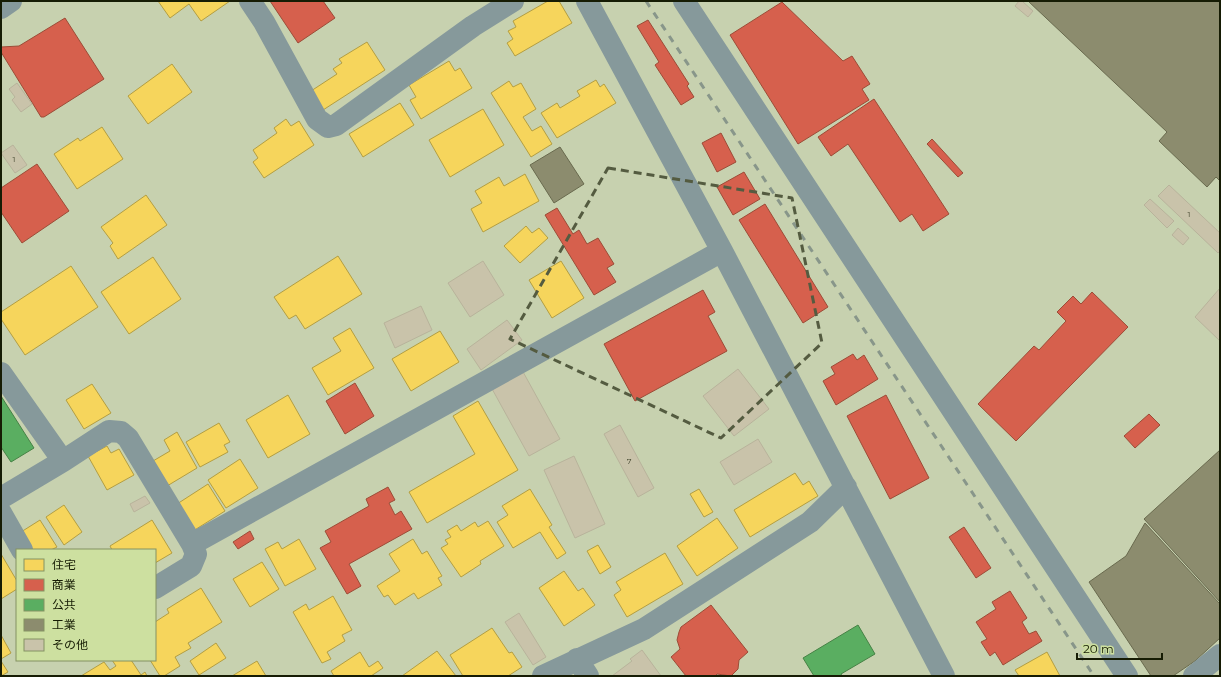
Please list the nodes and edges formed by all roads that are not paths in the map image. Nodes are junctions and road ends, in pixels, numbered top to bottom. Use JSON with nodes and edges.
{"nodes":[{"id":1,"x":11,"y":1,"type":"edge"},
{"id":2,"x":250,"y":1,"type":"edge"},
{"id":3,"x":513,"y":1,"type":"edge"},
{"id":4,"x":586,"y":1,"type":"edge"},
{"id":5,"x":684,"y":1,"type":"edge"},
{"id":6,"x":1,"y":8,"type":"edge"},
{"id":7,"x":722,"y":251,"type":"junction"},
{"id":8,"x":1,"y":373,"type":"edge"},
{"id":9,"x":63,"y":461,"type":"junction"},
{"id":10,"x":846,"y":487,"type":"junction"},
{"id":11,"x":1,"y":498,"type":"edge"},
{"id":12,"x":1,"y":513,"type":"edge"},
{"id":13,"x":192,"y":544,"type":"junction"},
{"id":14,"x":21,"y":549,"type":"edge"},
{"id":15,"x":156,"y":587,"type":"edge"},
{"id":16,"x":1220,"y":655,"type":"edge"},
{"id":17,"x":582,"y":668,"type":"edge"},
{"id":18,"x":543,"y":676,"type":"edge"},
{"id":19,"x":944,"y":676,"type":"edge"},
{"id":20,"x":1127,"y":676,"type":"edge"},
{"id":21,"x":1194,"y":676,"type":"edge"}],
"edges":[{"from":1,"to":6,"type":"street"},
{"from":2,"to":3,"type":"street"},
{"from":4,"to":7,"type":"street"},
{"from":5,"to":20,"type":"street"},
{"from":7,"to":10,"type":"street"},
{"from":7,"to":13,"type":"street"},
{"from":8,"to":9,"type":"street"},
{"from":9,"to":11,"type":"street"},
{"from":9,"to":13,"type":"street"},
{"from":10,"to":17,"type":"street"},
{"from":10,"to":19,"type":"street"},
{"from":12,"to":14,"type":"street"},
{"from":13,"to":15,"type":"street"},
{"from":16,"to":21,"type":"street"},
{"from":17,"to":18,"type":"street"}]}
